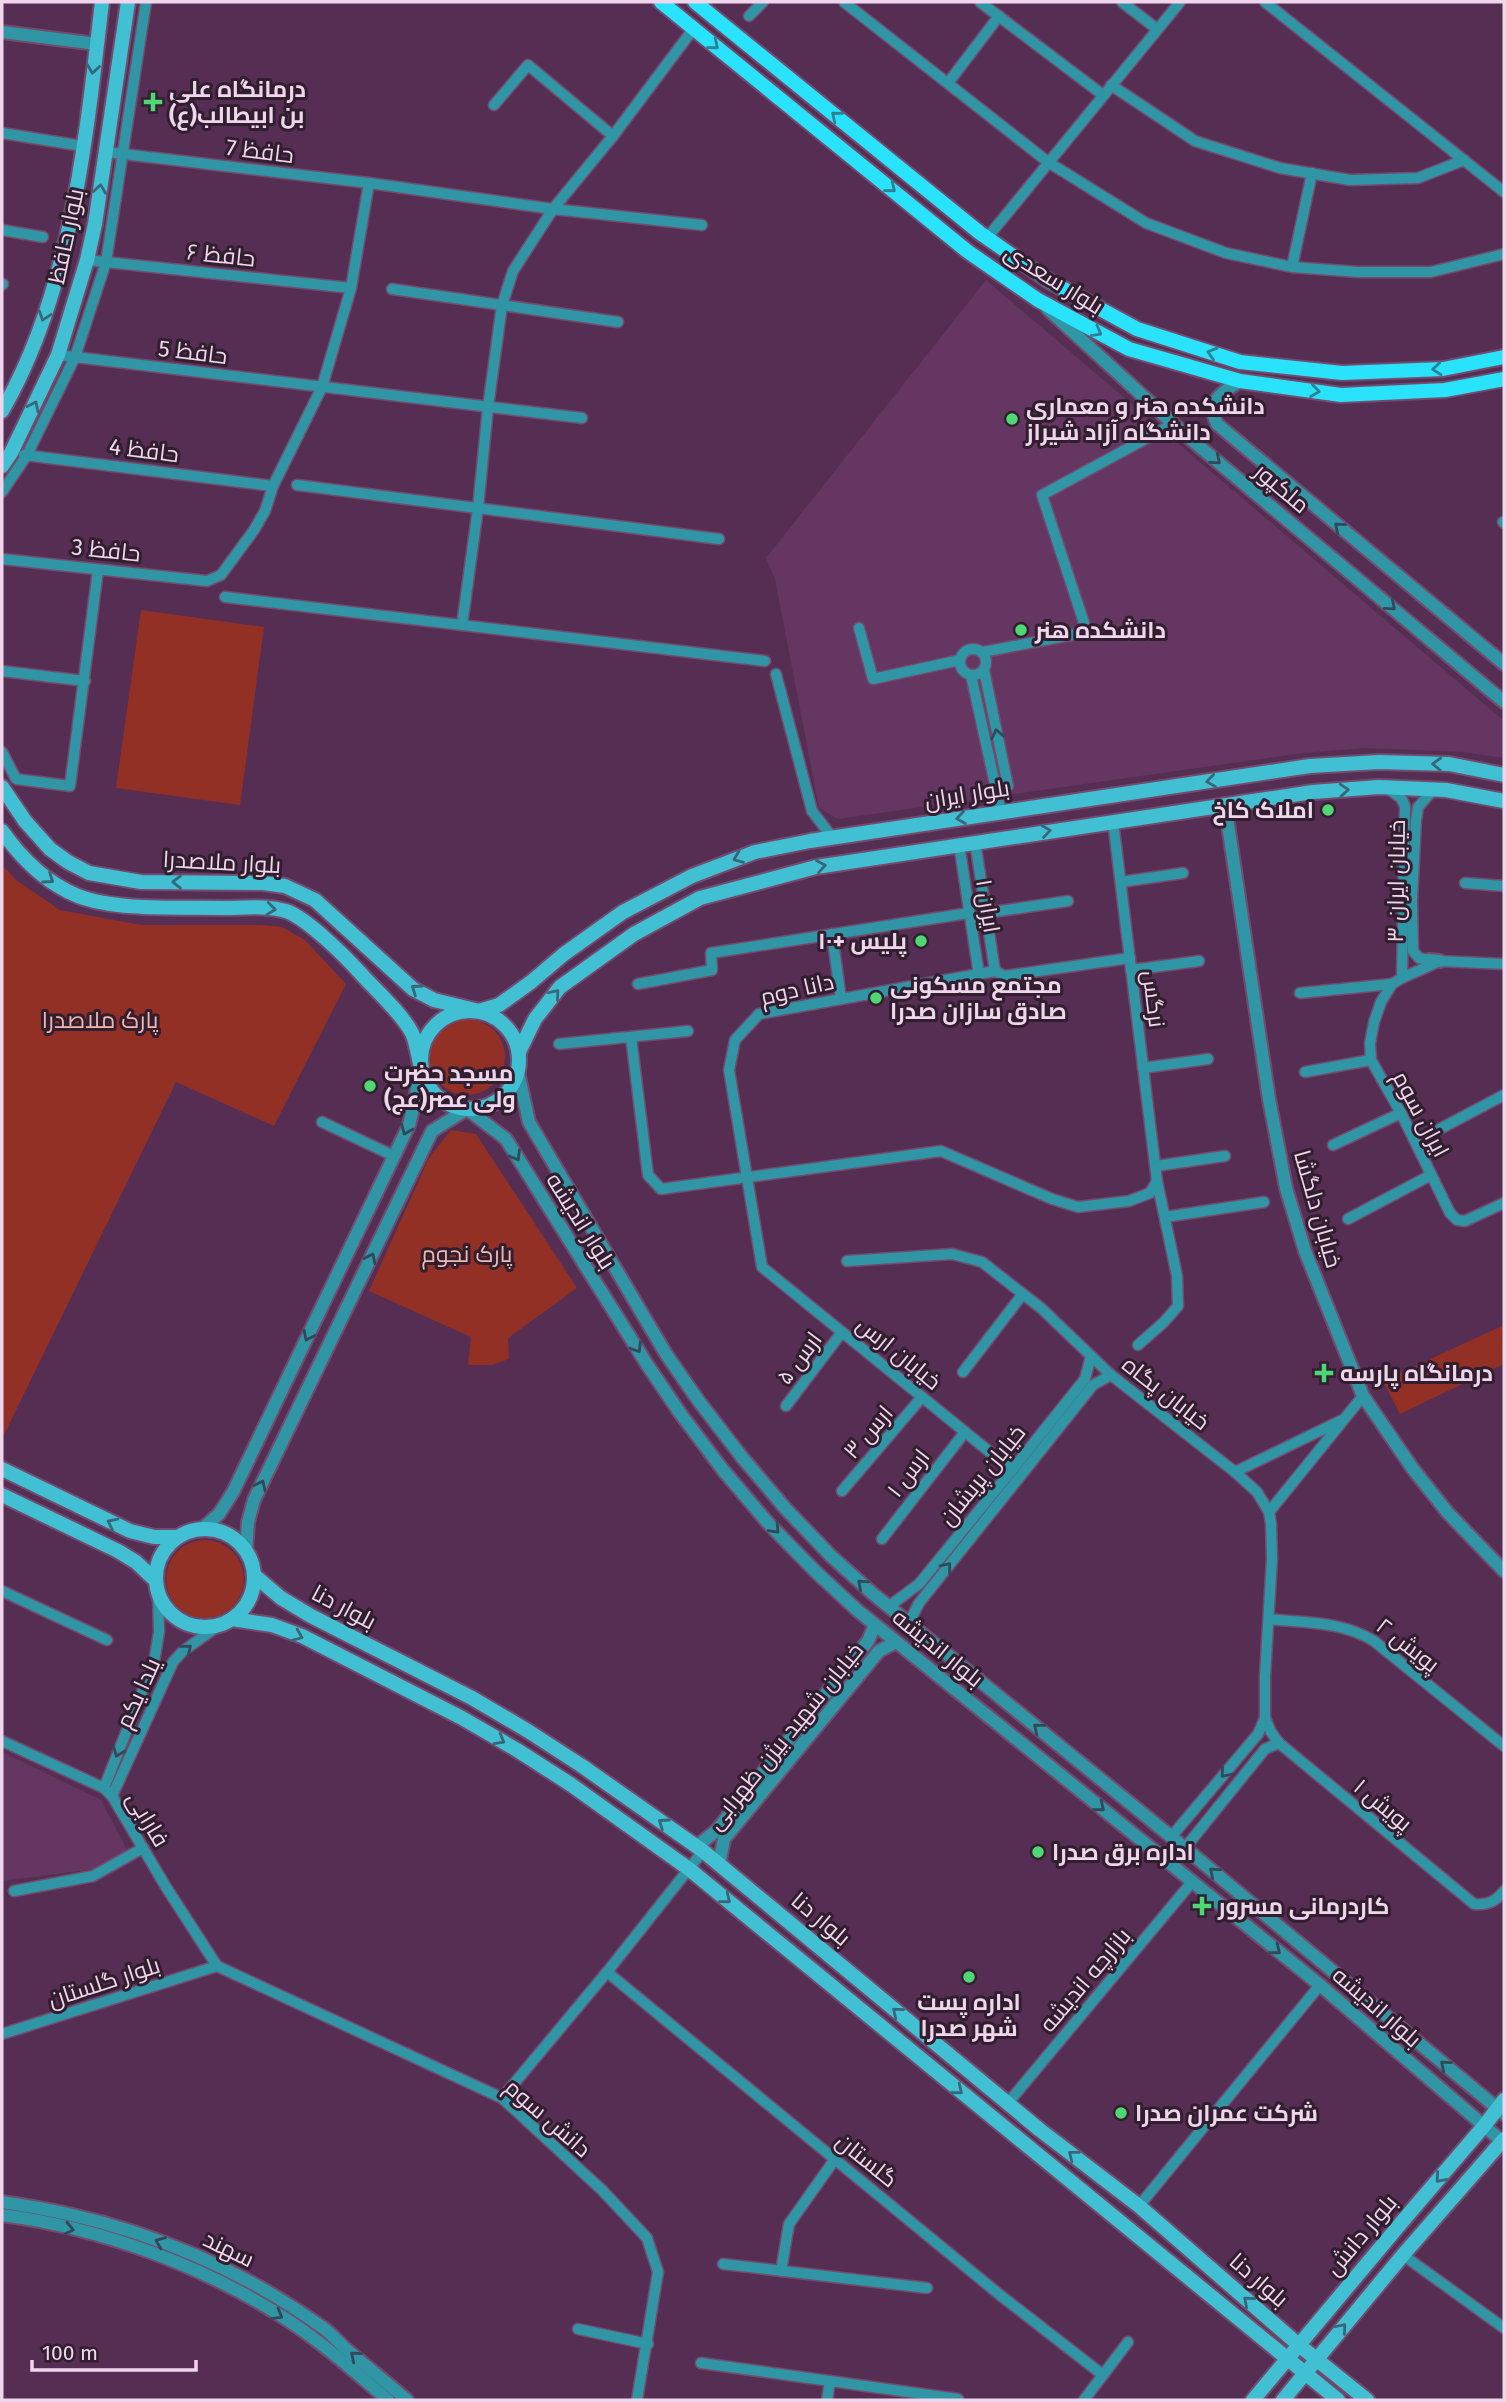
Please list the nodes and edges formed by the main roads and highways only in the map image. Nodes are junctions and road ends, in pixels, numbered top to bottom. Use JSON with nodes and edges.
{"nodes":[{"id":1,"x":102,"y":2,"type":"edge"},
{"id":2,"x":128,"y":2,"type":"edge"},
{"id":3,"x":661,"y":2,"type":"edge"},
{"id":4,"x":695,"y":2,"type":"edge"},
{"id":5,"x":708,"y":12,"type":"junction"},
{"id":6,"x":694,"y":28,"type":"junction"},
{"id":7,"x":1504,"y":357,"type":"edge"},
{"id":8,"x":1504,"y":379,"type":"edge"},
{"id":9,"x":2,"y":411,"type":"edge"},
{"id":10,"x":2,"y":466,"type":"edge"},
{"id":11,"x":1504,"y":775,"type":"edge"},
{"id":12,"x":2,"y":788,"type":"edge"},
{"id":13,"x":1504,"y":801,"type":"edge"},
{"id":14,"x":2,"y":831,"type":"edge"},
{"id":15,"x":623,"y":912,"type":"junction"},
{"id":16,"x":634,"y":934,"type":"junction"},
{"id":17,"x":479,"y":1011,"type":"junction"},
{"id":18,"x":519,"y":1052,"type":"junction"},
{"id":19,"x":420,"y":1064,"type":"junction"},
{"id":20,"x":2,"y":1469,"type":"edge"},
{"id":21,"x":2,"y":1495,"type":"edge"},
{"id":22,"x":178,"y":1537,"type":"junction"},
{"id":23,"x":254,"y":1575,"type":"junction"},
{"id":24,"x":157,"y":1587,"type":"junction"},
{"id":25,"x":226,"y":1621,"type":"junction"},
{"id":26,"x":1502,"y":2107,"type":"edge"},
{"id":27,"x":1504,"y":2141,"type":"edge"},
{"id":28,"x":1300,"y":2346,"type":"junction"},
{"id":29,"x":1287,"y":2360,"type":"junction"},
{"id":30,"x":1317,"y":2360,"type":"junction"},
{"id":31,"x":1305,"y":2373,"type":"junction"},
{"id":32,"x":1254,"y":2400,"type":"edge"},
{"id":33,"x":1283,"y":2400,"type":"edge"},
{"id":34,"x":1338,"y":2400,"type":"edge"},
{"id":35,"x":1367,"y":2400,"type":"edge"}],
"edges":[{"from":1,"to":9,"type":"main road","name":"بلوار حافظ","one_way":true},
{"from":10,"to":2,"type":"main road","name":"بلوار حافظ","one_way":true},
{"from":3,"to":6,"type":"main road","name":"بلوار سعدی"},
{"from":4,"to":5,"type":"main road","name":"بلوار سعدی"},
{"from":5,"to":6,"type":"main road"},
{"from":7,"to":5,"type":"main road","name":"بلوار سعدی","one_way":true},
{"from":6,"to":8,"type":"main road","name":"بلوار سعدی","one_way":true},
{"from":11,"to":15,"type":"main road","name":"بلوار ایران","one_way":true},
{"from":17,"to":12,"type":"main road","name":"بلوار ملاصدرا","one_way":true},
{"from":16,"to":13,"type":"main road","one_way":true},
{"from":14,"to":19,"type":"main road","name":"بلوار ملاصدرا","one_way":true},
{"from":15,"to":16,"type":"main road"},
{"from":15,"to":17,"type":"main road","name":"بلوار ایران"},
{"from":18,"to":16,"type":"main road","one_way":true},
{"from":17,"to":18,"type":"main road"},
{"from":17,"to":19,"type":"main road"},
{"from":18,"to":19,"type":"main road"},
{"from":22,"to":20,"type":"main road","one_way":true},
{"from":21,"to":24,"type":"main road"},
{"from":22,"to":23,"type":"main road"},
{"from":22,"to":24,"type":"main road"},
{"from":23,"to":25,"type":"main road"},
{"from":28,"to":23,"type":"main road","name":"بلوار دنا","one_way":true},
{"from":24,"to":25,"type":"main road"},
{"from":25,"to":29,"type":"main road","name":"بلوار دنا","one_way":true},
{"from":26,"to":28,"type":"main road","name":"بلوار دانش","one_way":true},
{"from":30,"to":27,"type":"main road","name":"بلوار دانش","one_way":true},
{"from":28,"to":29,"type":"main road","name":"بلوار دانش"},
{"from":28,"to":30,"type":"main road","name":"بلوار دنا"},
{"from":29,"to":31,"type":"main road","name":"بلوار دنا"},
{"from":29,"to":32,"type":"main road","name":"بلوار دانش"},
{"from":30,"to":31,"type":"main road","name":"بلوار دانش"},
{"from":30,"to":35,"type":"main road","name":"بلوار دنا"},
{"from":31,"to":33,"type":"main road","name":"بلوار دانش"},
{"from":31,"to":34,"type":"main road","name":"بلوار دنا"}]}
